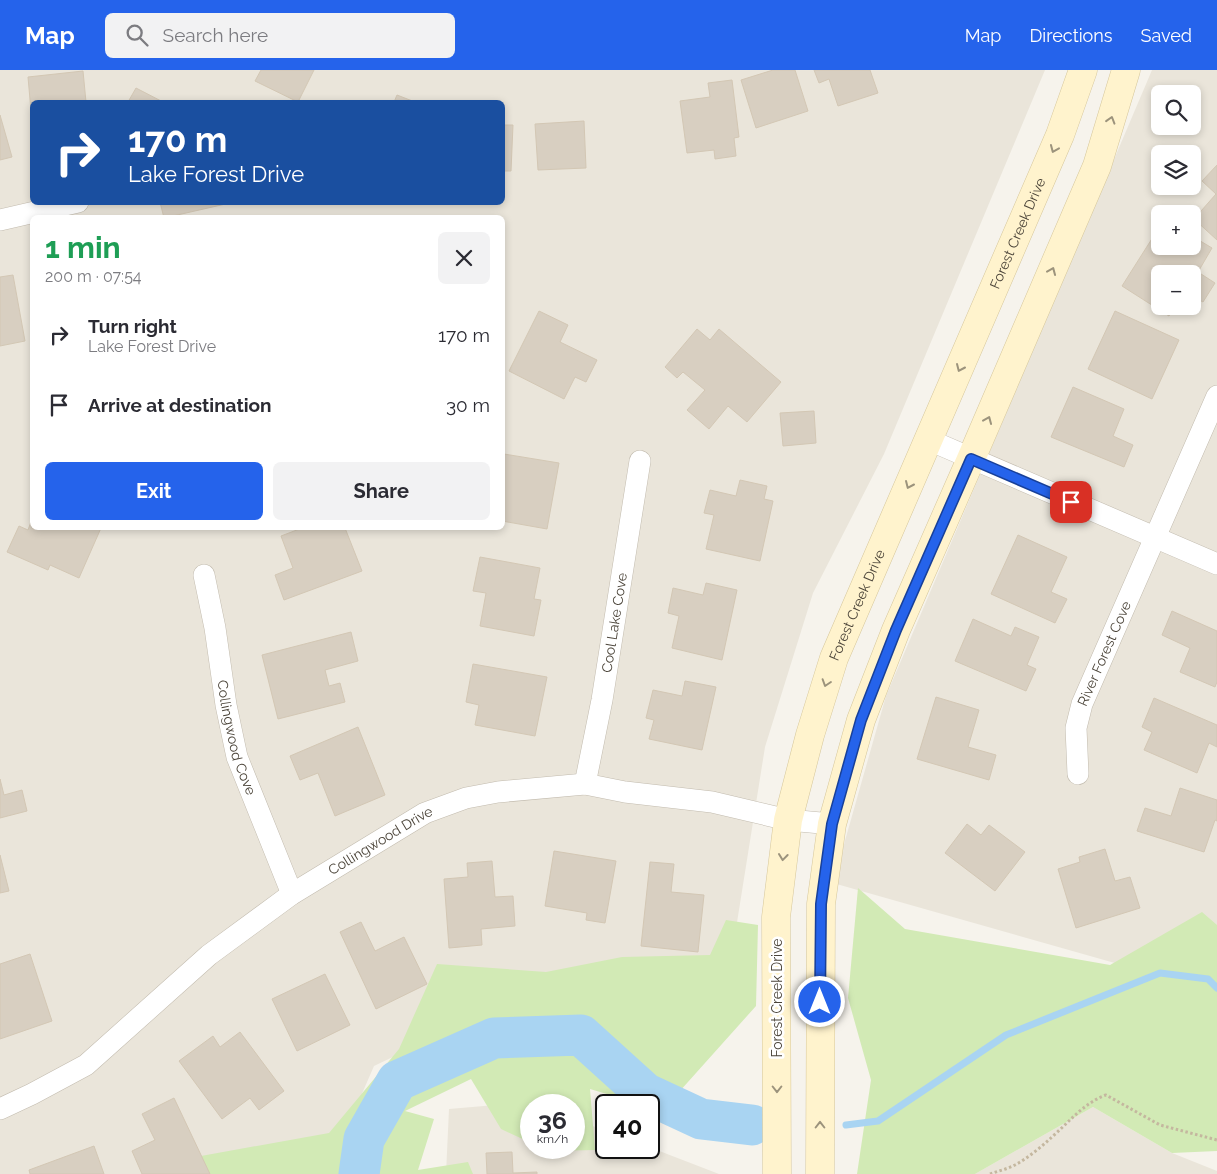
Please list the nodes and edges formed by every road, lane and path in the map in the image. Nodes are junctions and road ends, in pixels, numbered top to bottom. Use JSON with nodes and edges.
{"nodes":[{"id":1,"x":1083,"y":70,"type":"edge"},
{"id":2,"x":1126,"y":70,"type":"edge"},
{"id":3,"x":65,"y":205,"type":"edge"},
{"id":4,"x":0,"y":220,"type":"edge"},
{"id":5,"x":1217,"y":396,"type":"edge"},
{"id":6,"x":929,"y":440,"type":"junction"},
{"id":7,"x":971,"y":459,"type":"junction"},
{"id":8,"x":640,"y":461,"type":"dead end"},
{"id":9,"x":1154,"y":537,"type":"junction"},
{"id":10,"x":1217,"y":564,"type":"edge"},
{"id":11,"x":204,"y":575,"type":"dead end"},
{"id":12,"x":1078,"y":774,"type":"dead end"},
{"id":13,"x":585,"y":784,"type":"junction"},
{"id":14,"x":788,"y":820,"type":"junction"},
{"id":15,"x":832,"y":824,"type":"junction"},
{"id":16,"x":292,"y":894,"type":"junction"},
{"id":17,"x":0,"y":1109,"type":"edge"},
{"id":18,"x":1217,"y":1140,"type":"edge"},
{"id":19,"x":777,"y":1174,"type":"edge"},
{"id":20,"x":820,"y":1174,"type":"edge"},
{"id":21,"x":990,"y":1174,"type":"edge"}],
"edges":[{"from":1,"to":6,"type":"street","name":"Forest Creek Drive","one_way":true},
{"from":7,"to":2,"type":"street","one_way":true},
{"from":3,"to":4,"type":"street"},
{"from":5,"to":9,"type":"street","name":"River Forest Cove"},
{"from":6,"to":7,"type":"street"},
{"from":6,"to":14,"type":"street","name":"Forest Creek Drive","one_way":true},
{"from":7,"to":9,"type":"street"},
{"from":7,"to":15,"type":"street"},
{"from":8,"to":13,"type":"street","name":"Cool Lake Cove"},
{"from":9,"to":10,"type":"street"},
{"from":9,"to":12,"type":"street","name":"River Forest Cove"},
{"from":11,"to":16,"type":"street","name":"Collingwood Cove"},
{"from":13,"to":14,"type":"street","name":"Collingwood Drive"},
{"from":13,"to":16,"type":"street","name":"Collingwood Drive"},
{"from":14,"to":15,"type":"street","name":"Collingwood Drive"},
{"from":14,"to":19,"type":"street","name":"Forest Creek Drive","one_way":true},
{"from":20,"to":15,"type":"street","one_way":true},
{"from":16,"to":17,"type":"street","name":"Collingwood Drive"},
{"from":18,"to":21,"type":"path"}]}
